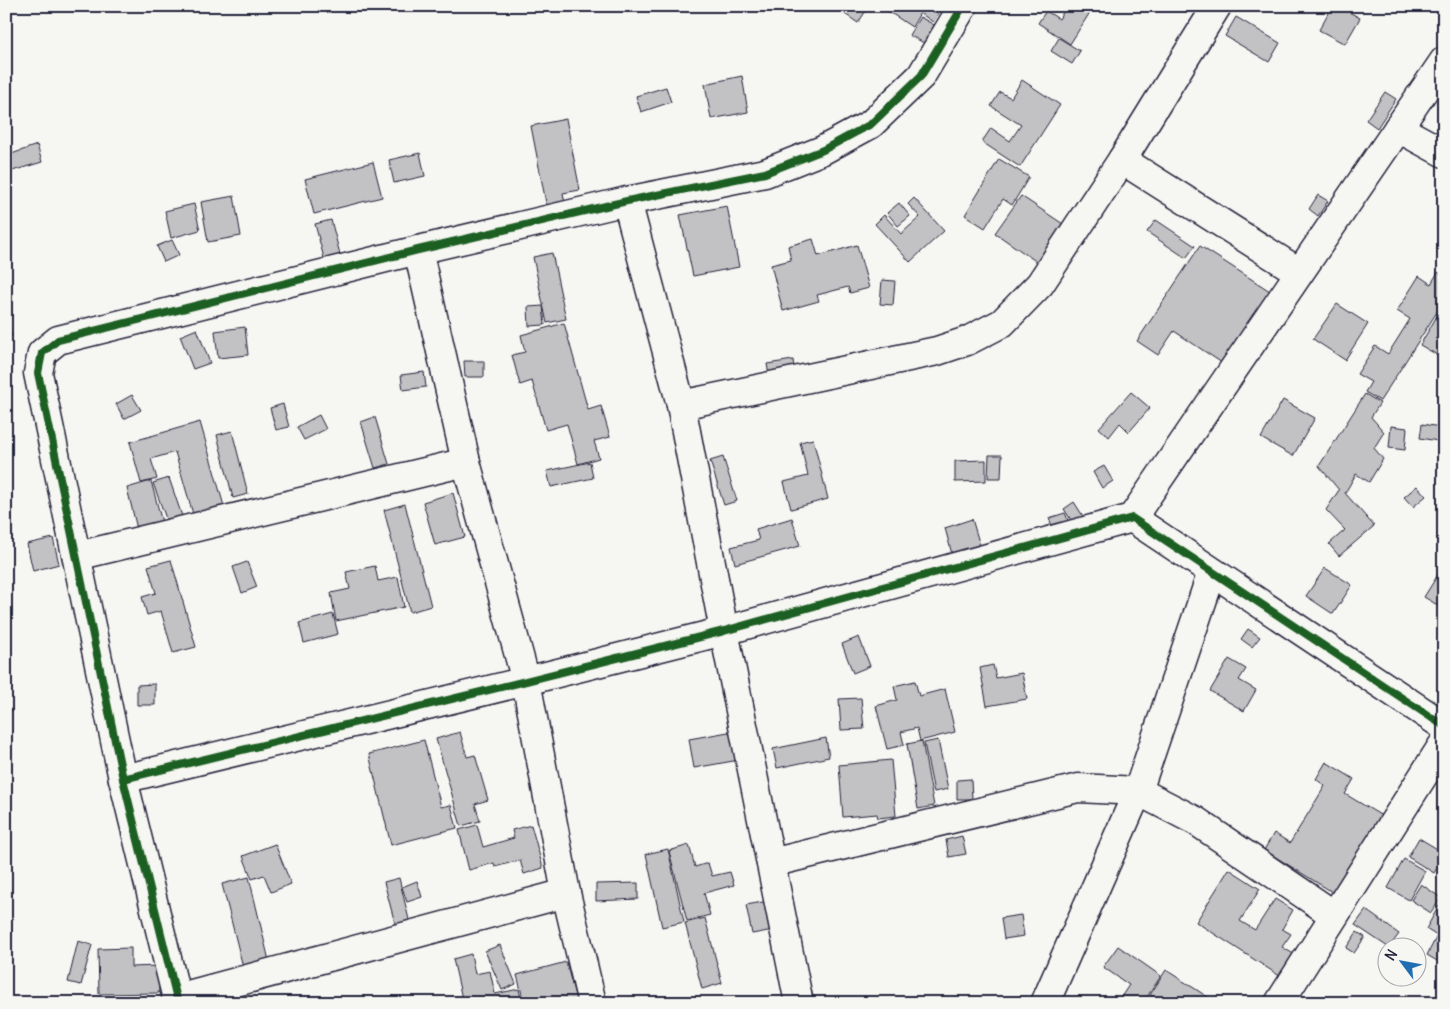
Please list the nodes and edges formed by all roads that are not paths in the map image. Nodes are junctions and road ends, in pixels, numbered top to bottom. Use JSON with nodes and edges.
{"nodes":[{"id":1,"x":963,"y":6,"type":"edge"},
{"id":2,"x":1217,"y":6,"type":"edge"},
{"id":3,"x":1444,"y":61,"type":"edge"},
{"id":4,"x":1398,"y":128,"type":"junction"},
{"id":5,"x":1444,"y":153,"type":"edge"},
{"id":6,"x":1122,"y":160,"type":"junction"},
{"id":7,"x":627,"y":201,"type":"junction"},
{"id":8,"x":418,"y":250,"type":"junction"},
{"id":9,"x":1299,"y":272,"type":"junction"},
{"id":10,"x":681,"y":405,"type":"junction"},
{"id":11,"x":466,"y":462,"type":"junction"},
{"id":12,"x":1132,"y":518,"type":"junction"},
{"id":13,"x":77,"y":556,"type":"junction"},
{"id":14,"x":1212,"y":572,"type":"junction"},
{"id":15,"x":724,"y":630,"type":"junction"},
{"id":16,"x":526,"y":681,"type":"junction"},
{"id":17,"x":1444,"y":726,"type":"edge"},
{"id":18,"x":1444,"y":743,"type":"edge"},
{"id":19,"x":123,"y":779,"type":"junction"},
{"id":20,"x":1138,"y":791,"type":"junction"},
{"id":21,"x":771,"y":862,"type":"junction"},
{"id":22,"x":566,"y":893,"type":"junction"},
{"id":23,"x":1334,"y":915,"type":"junction"},
{"id":24,"x":177,"y":1000,"type":"edge"},
{"id":25,"x":592,"y":1003,"type":"edge"},
{"id":26,"x":799,"y":1003,"type":"edge"},
{"id":27,"x":1045,"y":1003,"type":"edge"},
{"id":28,"x":1278,"y":1003,"type":"edge"}],
"edges":[{"from":1,"to":7,"type":"street"},
{"from":2,"to":6,"type":"street"},
{"from":3,"to":4,"type":"street"},
{"from":4,"to":5,"type":"street"},
{"from":4,"to":9,"type":"street"},
{"from":6,"to":9,"type":"street"},
{"from":6,"to":10,"type":"street"},
{"from":7,"to":8,"type":"street"},
{"from":7,"to":10,"type":"street"},
{"from":8,"to":11,"type":"street"},
{"from":8,"to":13,"type":"street"},
{"from":9,"to":12,"type":"street"},
{"from":10,"to":15,"type":"street"},
{"from":11,"to":13,"type":"street"},
{"from":11,"to":16,"type":"street"},
{"from":12,"to":14,"type":"street"},
{"from":12,"to":15,"type":"street"},
{"from":13,"to":19,"type":"street"},
{"from":14,"to":17,"type":"street"},
{"from":14,"to":20,"type":"street"},
{"from":15,"to":16,"type":"street"},
{"from":15,"to":21,"type":"street"},
{"from":16,"to":19,"type":"street"},
{"from":16,"to":22,"type":"street"},
{"from":18,"to":23,"type":"street"},
{"from":19,"to":24,"type":"street"},
{"from":20,"to":21,"type":"street"},
{"from":20,"to":23,"type":"street"},
{"from":20,"to":27,"type":"street"},
{"from":21,"to":26,"type":"street"},
{"from":22,"to":24,"type":"street"},
{"from":22,"to":25,"type":"street"},
{"from":23,"to":28,"type":"street"}]}
